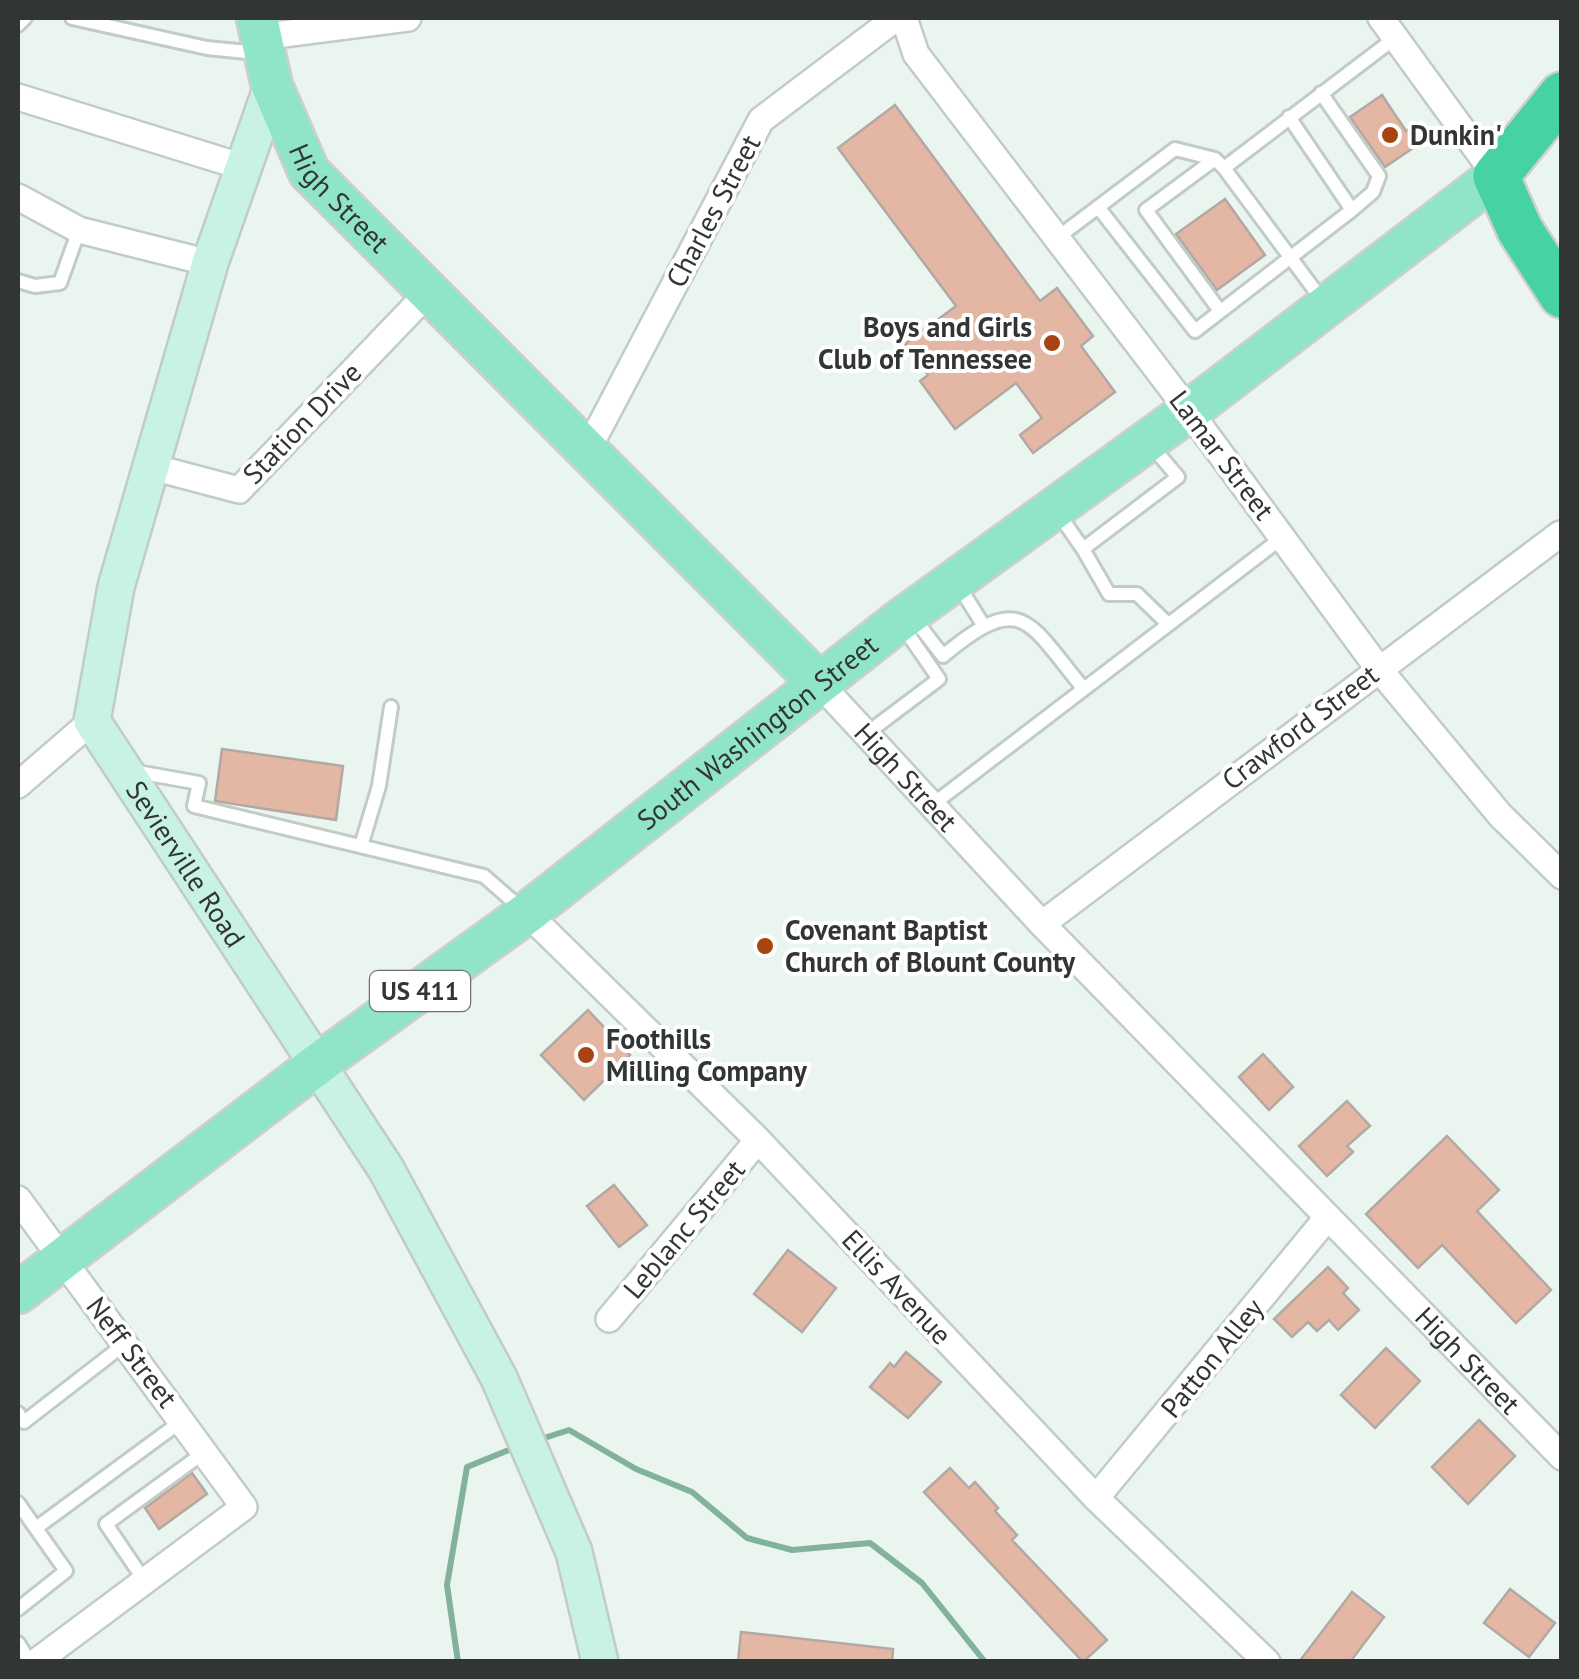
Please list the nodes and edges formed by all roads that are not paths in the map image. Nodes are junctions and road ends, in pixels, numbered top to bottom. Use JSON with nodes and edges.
{"nodes":[{"id":1,"x":25,"y":18,"type":"edge"},
{"id":2,"x":72,"y":18,"type":"edge"},
{"id":3,"x":408,"y":18,"type":"edge"},
{"id":4,"x":896,"y":18,"type":"edge"},
{"id":5,"x":904,"y":18,"type":"edge"},
{"id":6,"x":18,"y":25,"type":"edge"},
{"id":7,"x":1388,"y":28,"type":"edge"},
{"id":8,"x":263,"y":49,"type":"edge"},
{"id":9,"x":1321,"y":93,"type":"junction"},
{"id":10,"x":1562,"y":95,"type":"edge"},
{"id":11,"x":18,"y":97,"type":"edge"},
{"id":12,"x":1289,"y":118,"type":"junction"},
{"id":13,"x":1219,"y":163,"type":"junction"},
{"id":14,"x":243,"y":167,"type":"junction"},
{"id":15,"x":1496,"y":176,"type":"junction"},
{"id":16,"x":18,"y":197,"type":"edge"},
{"id":17,"x":1098,"y":207,"type":"junction"},
{"id":18,"x":1352,"y":210,"type":"junction"},
{"id":19,"x":79,"y":230,"type":"junction"},
{"id":20,"x":1562,"y":236,"type":"edge"},
{"id":21,"x":1057,"y":238,"type":"junction"},
{"id":22,"x":1290,"y":256,"type":"junction"},
{"id":23,"x":210,"y":263,"type":"junction"},
{"id":24,"x":18,"y":281,"type":"edge"},
{"id":25,"x":428,"y":293,"type":"junction"},
{"id":26,"x":1562,"y":295,"type":"edge"},
{"id":27,"x":1326,"y":306,"type":"junction"},
{"id":28,"x":1220,"y":311,"type":"junction"},
{"id":29,"x":1189,"y":411,"type":"junction"},
{"id":30,"x":1148,"y":441,"type":"junction"},
{"id":31,"x":587,"y":451,"type":"junction"},
{"id":32,"x":152,"y":467,"type":"junction"},
{"id":33,"x":1054,"y":507,"type":"junction"},
{"id":34,"x":1560,"y":534,"type":"edge"},
{"id":35,"x":1283,"y":537,"type":"junction"},
{"id":36,"x":1082,"y":548,"type":"junction"},
{"id":37,"x":956,"y":580,"type":"junction"},
{"id":38,"x":905,"y":618,"type":"junction"},
{"id":39,"x":982,"y":623,"type":"junction"},
{"id":40,"x":1168,"y":624,"type":"junction"},
{"id":41,"x":1378,"y":668,"type":"junction"},
{"id":42,"x":819,"y":683,"type":"junction"},
{"id":43,"x":1083,"y":688,"type":"junction"},
{"id":44,"x":390,"y":707,"type":"dead end"},
{"id":45,"x":92,"y":722,"type":"junction"},
{"id":46,"x":866,"y":734,"type":"junction"},
{"id":47,"x":120,"y":769,"type":"junction"},
{"id":48,"x":18,"y":785,"type":"edge"},
{"id":49,"x":930,"y":806,"type":"junction"},
{"id":50,"x":361,"y":846,"type":"junction"},
{"id":51,"x":1562,"y":876,"type":"edge"},
{"id":52,"x":527,"y":913,"type":"junction"},
{"id":53,"x":1042,"y":924,"type":"junction"},
{"id":54,"x":318,"y":1064,"type":"junction"},
{"id":55,"x":758,"y":1140,"type":"junction"},
{"id":56,"x":18,"y":1199,"type":"edge"},
{"id":57,"x":1327,"y":1218,"type":"junction"},
{"id":58,"x":63,"y":1259,"type":"junction"},
{"id":59,"x":18,"y":1294,"type":"edge"},
{"id":60,"x":609,"y":1319,"type":"dead end"},
{"id":61,"x":126,"y":1344,"type":"junction"},
{"id":62,"x":18,"y":1413,"type":"edge"},
{"id":63,"x":184,"y":1420,"type":"junction"},
{"id":64,"x":207,"y":1451,"type":"junction"},
{"id":65,"x":1562,"y":1457,"type":"edge"},
{"id":66,"x":1096,"y":1498,"type":"junction"},
{"id":67,"x":18,"y":1504,"type":"edge"},
{"id":68,"x":36,"y":1528,"type":"junction"},
{"id":69,"x":144,"y":1580,"type":"junction"},
{"id":70,"x":18,"y":1609,"type":"edge"},
{"id":71,"x":590,"y":1618,"type":"junction"},
{"id":72,"x":18,"y":1643,"type":"edge"},
{"id":73,"x":33,"y":1662,"type":"edge"},
{"id":74,"x":587,"y":1662,"type":"edge"},
{"id":75,"x":600,"y":1662,"type":"edge"},
{"id":76,"x":1267,"y":1662,"type":"edge"}],
"edges":[{"from":1,"to":6,"type":"lane"},
{"from":2,"to":8,"type":"lane"},
{"from":3,"to":8,"type":"street"},
{"from":4,"to":31,"type":"street","name":"Charles Street"},
{"from":5,"to":21,"type":"street","name":"Lamar Street"},
{"from":7,"to":9,"type":"lane"},
{"from":7,"to":15,"type":"street"},
{"from":8,"to":14,"type":"street"},
{"from":8,"to":25,"type":"main road","name":"High Street"},
{"from":9,"to":12,"type":"lane"},
{"from":9,"to":18,"type":"lane"},
{"from":10,"to":15,"type":"highway"},
{"from":11,"to":14,"type":"street"},
{"from":12,"to":13,"type":"lane"},
{"from":12,"to":18,"type":"lane"},
{"from":13,"to":17,"type":"lane"},
{"from":13,"to":22,"type":"lane"},
{"from":13,"to":28,"type":"lane"},
{"from":14,"to":23,"type":"street"},
{"from":15,"to":20,"type":"highway"},
{"from":15,"to":26,"type":"highway"},
{"from":15,"to":27,"type":"main road","name":"South Washington Street"},
{"from":16,"to":19,"type":"street"},
{"from":17,"to":21,"type":"lane"},
{"from":17,"to":28,"type":"lane"},
{"from":18,"to":22,"type":"lane"},
{"from":19,"to":23,"type":"street"},
{"from":19,"to":24,"type":"lane"},
{"from":21,"to":29,"type":"street","name":"Lamar Street"},
{"from":22,"to":27,"type":"lane"},
{"from":22,"to":28,"type":"lane"},
{"from":23,"to":32,"type":"street"},
{"from":25,"to":31,"type":"main road","name":"High Street"},
{"from":25,"to":32,"type":"street","name":"Station Drive"},
{"from":27,"to":29,"type":"main road","name":"South Washington Street"},
{"from":29,"to":30,"type":"main road","name":"South Washington Street"},
{"from":29,"to":35,"type":"street","name":"Lamar Street"},
{"from":30,"to":33,"type":"main road","name":"South Washington Street"},
{"from":30,"to":36,"type":"lane"},
{"from":31,"to":42,"type":"main road","name":"High Street"},
{"from":32,"to":45,"type":"street"},
{"from":33,"to":36,"type":"lane"},
{"from":33,"to":37,"type":"main road","name":"South Washington Street"},
{"from":34,"to":41,"type":"street","name":"Crawford Street"},
{"from":35,"to":40,"type":"lane"},
{"from":35,"to":41,"type":"street","name":"Lamar Street"},
{"from":36,"to":40,"type":"lane"},
{"from":37,"to":38,"type":"main road","name":"South Washington Street"},
{"from":37,"to":39,"type":"lane"},
{"from":38,"to":39,"type":"lane"},
{"from":38,"to":42,"type":"main road","name":"South Washington Street"},
{"from":38,"to":46,"type":"lane"},
{"from":39,"to":43,"type":"lane"},
{"from":40,"to":43,"type":"lane"},
{"from":41,"to":51,"type":"street","name":"Lamar Street"},
{"from":41,"to":53,"type":"street","name":"Crawford Street"},
{"from":42,"to":46,"type":"street","name":"High Street"},
{"from":42,"to":52,"type":"main road","name":"South Washington Street","number":"US 411"},
{"from":43,"to":49,"type":"lane"},
{"from":44,"to":50,"type":"lane"},
{"from":45,"to":47,"type":"street","name":"Sevierville Road"},
{"from":45,"to":48,"type":"street"},
{"from":46,"to":49,"type":"street","name":"High Street"},
{"from":47,"to":50,"type":"lane"},
{"from":47,"to":54,"type":"street","name":"Sevierville Road"},
{"from":49,"to":53,"type":"street","name":"High Street"},
{"from":50,"to":52,"type":"lane"},
{"from":52,"to":54,"type":"main road","name":"South Washington Street","number":"US 411"},
{"from":52,"to":55,"type":"street","name":"Ellis Avenue"},
{"from":53,"to":57,"type":"street","name":"High Street"},
{"from":54,"to":58,"type":"main road","name":"South Washington Street","number":"US 411"},
{"from":54,"to":71,"type":"street","name":"Sevierville Road"},
{"from":55,"to":60,"type":"street","name":"Leblanc Street"},
{"from":55,"to":66,"type":"street","name":"Ellis Avenue"},
{"from":56,"to":58,"type":"street","name":"Neff Street"},
{"from":57,"to":65,"type":"street","name":"High Street"},
{"from":57,"to":66,"type":"street","name":"Patton Alley"},
{"from":58,"to":59,"type":"main road","name":"South Washington Street","number":"US 411"},
{"from":58,"to":61,"type":"street","name":"Neff Street"},
{"from":61,"to":62,"type":"lane"},
{"from":61,"to":63,"type":"street","name":"Neff Street"},
{"from":63,"to":64,"type":"street","name":"Neff Street"},
{"from":63,"to":68,"type":"lane"},
{"from":64,"to":69,"type":"street","name":"Neff Street"},
{"from":64,"to":69,"type":"lane"},
{"from":66,"to":76,"type":"street","name":"Ellis Avenue"},
{"from":67,"to":68,"type":"lane"},
{"from":68,"to":70,"type":"lane"},
{"from":69,"to":73,"type":"street"},
{"from":71,"to":74,"type":"street"},
{"from":71,"to":75,"type":"street","name":"Sevierville Road"},
{"from":72,"to":73,"type":"lane"}]}
